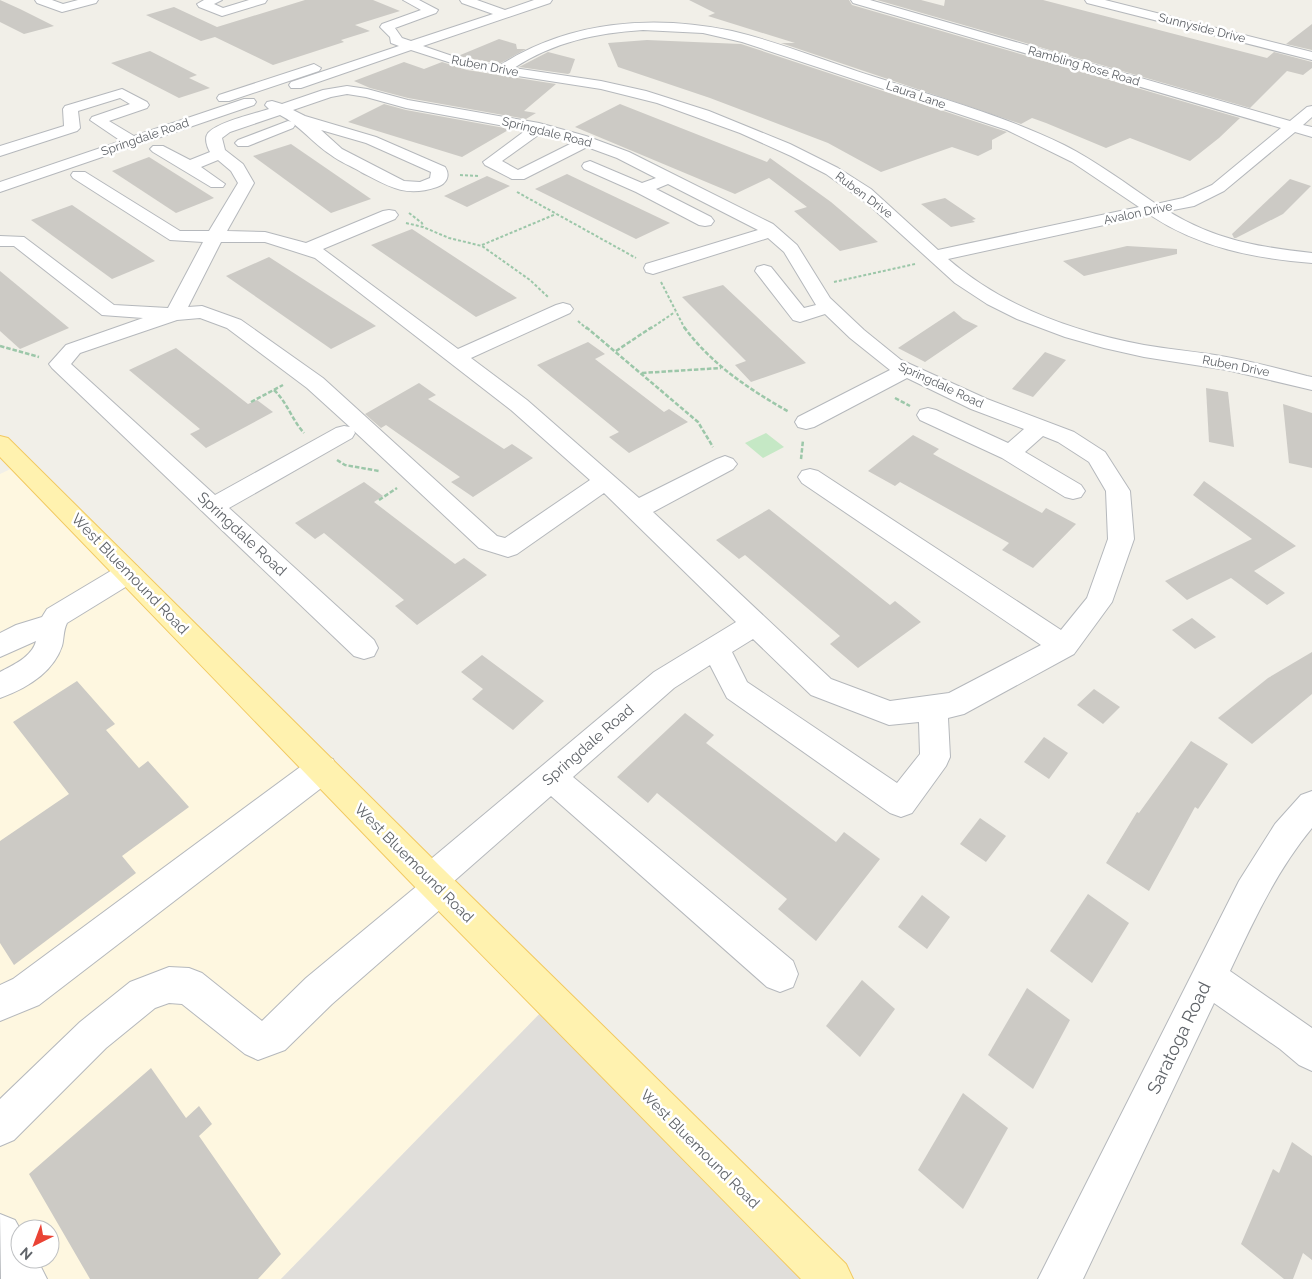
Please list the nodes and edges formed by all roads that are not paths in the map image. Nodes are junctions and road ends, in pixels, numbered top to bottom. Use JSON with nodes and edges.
{"nodes":[{"id":1,"x":41,"y":0,"type":"edge"},
{"id":2,"x":92,"y":0,"type":"edge"},
{"id":3,"x":216,"y":0,"type":"edge"},
{"id":4,"x":261,"y":0,"type":"edge"},
{"id":5,"x":408,"y":0,"type":"edge"},
{"id":6,"x":466,"y":0,"type":"edge"},
{"id":7,"x":516,"y":0,"type":"edge"},
{"id":8,"x":546,"y":0,"type":"edge"},
{"id":9,"x":857,"y":0,"type":"edge"},
{"id":10,"x":1091,"y":0,"type":"edge"},
{"id":11,"x":1158,"y":5,"type":"dead end"},
{"id":12,"x":490,"y":9,"type":"junction"},
{"id":13,"x":655,"y":12,"type":"dead end"},
{"id":14,"x":1143,"y":13,"type":"junction"},
{"id":15,"x":505,"y":14,"type":"junction"},
{"id":16,"x":656,"y":28,"type":"junction"},
{"id":17,"x":396,"y":40,"type":"junction"},
{"id":18,"x":412,"y":46,"type":"junction"},
{"id":19,"x":1312,"y":56,"type":"edge"},
{"id":20,"x":502,"y":70,"type":"junction"},
{"id":21,"x":244,"y":91,"type":"junction"},
{"id":22,"x":258,"y":98,"type":"junction"},
{"id":23,"x":280,"y":109,"type":"junction"},
{"id":24,"x":1312,"y":110,"type":"edge"},
{"id":25,"x":97,"y":120,"type":"junction"},
{"id":26,"x":300,"y":120,"type":"junction"},
{"id":27,"x":1293,"y":126,"type":"junction"},
{"id":28,"x":72,"y":128,"type":"junction"},
{"id":29,"x":539,"y":128,"type":"junction"},
{"id":30,"x":1312,"y":132,"type":"edge"},
{"id":31,"x":118,"y":133,"type":"junction"},
{"id":32,"x":587,"y":141,"type":"junction"},
{"id":33,"x":132,"y":142,"type":"junction"},
{"id":34,"x":244,"y":143,"type":"dead end"},
{"id":35,"x":158,"y":149,"type":"dead end"},
{"id":36,"x":220,"y":154,"type":"junction"},
{"id":37,"x":0,"y":164,"type":"edge"},
{"id":38,"x":189,"y":166,"type":"junction"},
{"id":39,"x":590,"y":166,"type":"dead end"},
{"id":40,"x":80,"y":175,"type":"dead end"},
{"id":41,"x":670,"y":178,"type":"junction"},
{"id":42,"x":217,"y":184,"type":"dead end"},
{"id":43,"x":0,"y":186,"type":"edge"},
{"id":44,"x":642,"y":189,"type":"junction"},
{"id":45,"x":1155,"y":210,"type":"junction"},
{"id":46,"x":389,"y":215,"type":"dead end"},
{"id":47,"x":704,"y":221,"type":"dead end"},
{"id":48,"x":772,"y":232,"type":"junction"},
{"id":49,"x":215,"y":236,"type":"junction"},
{"id":50,"x":0,"y":241,"type":"edge"},
{"id":51,"x":307,"y":248,"type":"junction"},
{"id":52,"x":1312,"y":258,"type":"edge"},
{"id":53,"x":928,"y":260,"type":"junction"},
{"id":54,"x":653,"y":268,"type":"road end"},
{"id":55,"x":764,"y":271,"type":"dead end"},
{"id":56,"x":828,"y":307,"type":"junction"},
{"id":57,"x":563,"y":309,"type":"dead end"},
{"id":58,"x":174,"y":314,"type":"junction"},
{"id":59,"x":457,"y":357,"type":"junction"},
{"id":60,"x":907,"y":370,"type":"junction"},
{"id":61,"x":1312,"y":384,"type":"edge"},
{"id":62,"x":928,"y":415,"type":"road end"},
{"id":63,"x":806,"y":422,"type":"road end"},
{"id":64,"x":1040,"y":427,"type":"junction"},
{"id":65,"x":344,"y":433,"type":"dead end"},
{"id":66,"x":2,"y":449,"type":"edge"},
{"id":67,"x":1010,"y":453,"type":"junction"},
{"id":68,"x":725,"y":464,"type":"dead end"},
{"id":69,"x":810,"y":477,"type":"road end"},
{"id":70,"x":605,"y":481,"type":"junction"},
{"id":71,"x":1073,"y":491,"type":"dead end"},
{"id":72,"x":212,"y":507,"type":"junction"},
{"id":73,"x":636,"y":510,"type":"junction"},
{"id":74,"x":128,"y":573,"type":"junction"},
{"id":75,"x":755,"y":624,"type":"junction"},
{"id":76,"x":50,"y":625,"type":"junction"},
{"id":77,"x":3,"y":639,"type":"edge"},
{"id":78,"x":1064,"y":646,"type":"junction"},
{"id":79,"x":364,"y":648,"type":"dead end"},
{"id":80,"x":716,"y":649,"type":"junction"},
{"id":81,"x":0,"y":686,"type":"edge"},
{"id":82,"x":934,"y":708,"type":"junction"},
{"id":83,"x":322,"y":769,"type":"junction"},
{"id":84,"x":551,"y":777,"type":"junction"},
{"id":85,"x":1312,"y":805,"type":"edge"},
{"id":86,"x":435,"y":885,"type":"junction"},
{"id":87,"x":780,"y":974,"type":"dead end"},
{"id":88,"x":1209,"y":978,"type":"junction"},
{"id":89,"x":0,"y":1003,"type":"edge"},
{"id":90,"x":1312,"y":1052,"type":"edge"},
{"id":91,"x":0,"y":1126,"type":"edge"},
{"id":92,"x":0,"y":1235,"type":"edge"},
{"id":93,"x":25,"y":1279,"type":"edge"},
{"id":94,"x":831,"y":1279,"type":"edge"},
{"id":95,"x":1060,"y":1279,"type":"edge"}],
"edges":[{"from":1,"to":2,"type":"street"},
{"from":3,"to":4,"type":"street"},
{"from":5,"to":17,"type":"street"},
{"from":6,"to":12,"type":"street"},
{"from":7,"to":12,"type":"street","name":"Springdale Road"},
{"from":8,"to":15,"type":"street","name":"Springdale Road"},
{"from":9,"to":27,"type":"street","name":"Rambling Rose Road"},
{"from":10,"to":14,"type":"street","name":"Sunnyside Drive"},
{"from":11,"to":14,"type":"street"},
{"from":12,"to":15,"type":"street"},
{"from":12,"to":17,"type":"street","name":"Springdale Road"},
{"from":13,"to":16,"type":"street"},
{"from":14,"to":19,"type":"street","name":"Sunnyside Drive"},
{"from":15,"to":18,"type":"street","name":"Springdale Road"},
{"from":16,"to":20,"type":"street","name":"Laura Lane"},
{"from":16,"to":45,"type":"street","name":"Laura Lane"},
{"from":17,"to":18,"type":"street","name":"Ruben Drive"},
{"from":17,"to":21,"type":"street","name":"Springdale Road"},
{"from":18,"to":20,"type":"street","name":"Ruben Drive"},
{"from":18,"to":22,"type":"street","name":"Springdale Road"},
{"from":20,"to":53,"type":"street","name":"Ruben Drive"},
{"from":21,"to":22,"type":"street"},
{"from":21,"to":31,"type":"street","name":"Springdale Road"},
{"from":22,"to":23,"type":"street"},
{"from":22,"to":33,"type":"street","name":"Springdale Road"},
{"from":23,"to":26,"type":"street"},
{"from":23,"to":29,"type":"street","name":"Springdale Road"},
{"from":23,"to":36,"type":"street","name":"Springdale Road"},
{"from":24,"to":27,"type":"street","name":"Avalon Drive"},
{"from":25,"to":28,"type":"street"},
{"from":25,"to":28,"type":"street"},
{"from":25,"to":31,"type":"street"},
{"from":26,"to":26,"type":"street"},
{"from":26,"to":34,"type":"street"},
{"from":27,"to":30,"type":"street","name":"Rambling Rose Road"},
{"from":27,"to":45,"type":"street","name":"Avalon Drive"},
{"from":28,"to":37,"type":"street"},
{"from":29,"to":32,"type":"street","name":"Springdale Road"},
{"from":29,"to":32,"type":"street"},
{"from":31,"to":33,"type":"street"},
{"from":31,"to":37,"type":"street","name":"Springdale Road"},
{"from":32,"to":41,"type":"street","name":"Springdale Road"},
{"from":33,"to":43,"type":"street","name":"Springdale Road"},
{"from":35,"to":38,"type":"street"},
{"from":36,"to":38,"type":"street"},
{"from":36,"to":49,"type":"street"},
{"from":38,"to":42,"type":"street"},
{"from":39,"to":44,"type":"street"},
{"from":40,"to":49,"type":"street","name":"Springdale Road"},
{"from":41,"to":44,"type":"street"},
{"from":41,"to":48,"type":"street","name":"Springdale Road"},
{"from":44,"to":47,"type":"street"},
{"from":45,"to":52,"type":"street","name":"Laura Lane"},
{"from":45,"to":53,"type":"street","name":"Avalon Drive"},
{"from":46,"to":51,"type":"street"},
{"from":48,"to":54,"type":"street"},
{"from":48,"to":56,"type":"street","name":"Springdale Road"},
{"from":49,"to":51,"type":"street","name":"Springdale Road"},
{"from":49,"to":58,"type":"street"},
{"from":50,"to":58,"type":"street"},
{"from":51,"to":59,"type":"street","name":"Springdale Road"},
{"from":53,"to":61,"type":"street","name":"Ruben Drive"},
{"from":55,"to":56,"type":"street"},
{"from":56,"to":60,"type":"street","name":"Springdale Road"},
{"from":57,"to":59,"type":"street"},
{"from":58,"to":70,"type":"street"},
{"from":58,"to":72,"type":"street","name":"Springdale Road"},
{"from":59,"to":70,"type":"street","name":"Springdale Road"},
{"from":60,"to":63,"type":"street"},
{"from":60,"to":64,"type":"street","name":"Springdale Road"},
{"from":62,"to":67,"type":"street"},
{"from":64,"to":67,"type":"street"},
{"from":64,"to":78,"type":"street","name":"Springdale Road"},
{"from":65,"to":72,"type":"street"},
{"from":66,"to":74,"type":"main road","name":"West Bluemound Road"},
{"from":67,"to":71,"type":"street"},
{"from":68,"to":73,"type":"street"},
{"from":69,"to":78,"type":"street"},
{"from":70,"to":73,"type":"street","name":"Springdale Road"},
{"from":72,"to":79,"type":"street","name":"Springdale Road"},
{"from":73,"to":75,"type":"street","name":"Springdale Road"},
{"from":74,"to":76,"type":"street"},
{"from":74,"to":83,"type":"main road","name":"West Bluemound Road"},
{"from":75,"to":80,"type":"street","name":"Springdale Road"},
{"from":75,"to":82,"type":"street","name":"Springdale Road"},
{"from":76,"to":77,"type":"street"},
{"from":76,"to":81,"type":"street"},
{"from":78,"to":82,"type":"street","name":"Springdale Road"},
{"from":80,"to":82,"type":"street"},
{"from":80,"to":84,"type":"street","name":"Springdale Road"},
{"from":83,"to":86,"type":"main road","name":"West Bluemound Road"},
{"from":83,"to":89,"type":"street"},
{"from":84,"to":86,"type":"street","name":"Springdale Road"},
{"from":84,"to":87,"type":"street"},
{"from":85,"to":88,"type":"street","name":"Saratoga Road"},
{"from":86,"to":91,"type":"street","name":"Springdale Road"},
{"from":86,"to":94,"type":"main road","name":"West Bluemound Road"},
{"from":88,"to":90,"type":"street"},
{"from":88,"to":95,"type":"street","name":"Saratoga Road"},
{"from":92,"to":93,"type":"street"}]}
